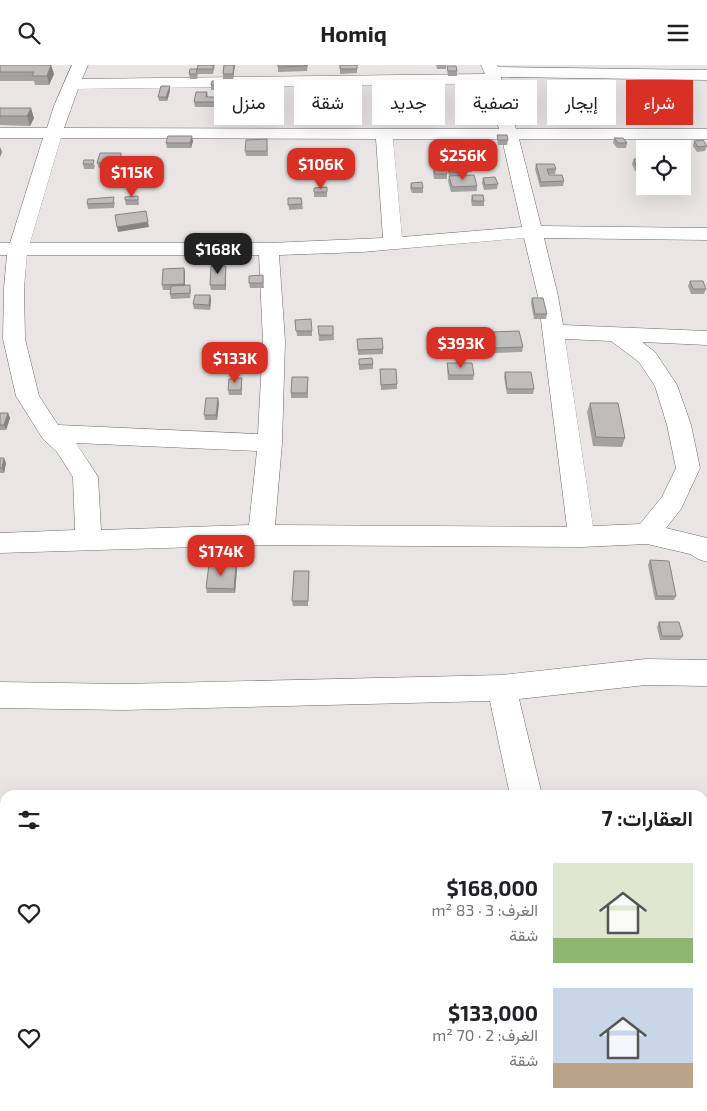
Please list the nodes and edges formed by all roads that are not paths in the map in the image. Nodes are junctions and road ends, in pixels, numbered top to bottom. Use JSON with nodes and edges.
{"nodes":[{"id":1,"x":491,"y":72,"type":"edge"},
{"id":2,"x":76,"y":75,"type":"edge"},
{"id":3,"x":707,"y":75,"type":"edge"},
{"id":4,"x":0,"y":133,"type":"edge"},
{"id":5,"x":54,"y":133,"type":"junction"},
{"id":6,"x":510,"y":133,"type":"junction"},
{"id":7,"x":384,"y":134,"type":"junction"},
{"id":8,"x":707,"y":134,"type":"edge"},
{"id":9,"x":532,"y":232,"type":"junction"},
{"id":10,"x":707,"y":234,"type":"edge"},
{"id":11,"x":393,"y":243,"type":"junction"},
{"id":12,"x":9,"y":249,"type":"edge"},
{"id":13,"x":269,"y":249,"type":"junction"},
{"id":14,"x":554,"y":332,"type":"junction"},
{"id":15,"x":617,"y":335,"type":"junction"},
{"id":16,"x":707,"y":338,"type":"edge"},
{"id":17,"x":7,"y":339,"type":"edge"},
{"id":18,"x":51,"y":433,"type":"junction"},
{"id":19,"x":270,"y":443,"type":"junction"},
{"id":20,"x":647,"y":534,"type":"junction"},
{"id":21,"x":261,"y":535,"type":"junction"},
{"id":22,"x":581,"y":537,"type":"junction"},
{"id":23,"x":89,"y":539,"type":"junction"},
{"id":24,"x":0,"y":543,"type":"edge"},
{"id":25,"x":707,"y":552,"type":"edge"},
{"id":26,"x":707,"y":673,"type":"edge"},
{"id":27,"x":502,"y":688,"type":"junction"},
{"id":28,"x":0,"y":695,"type":"edge"},
{"id":29,"x":525,"y":790,"type":"edge"}],
"edges":[{"from":1,"to":2,"type":"street"},
{"from":1,"to":3,"type":"street"},
{"from":1,"to":6,"type":"street"},
{"from":2,"to":5,"type":"street"},
{"from":4,"to":5,"type":"street"},
{"from":5,"to":7,"type":"street"},
{"from":5,"to":12,"type":"street"},
{"from":6,"to":7,"type":"street"},
{"from":6,"to":8,"type":"street"},
{"from":6,"to":9,"type":"street"},
{"from":7,"to":11,"type":"street"},
{"from":9,"to":10,"type":"street"},
{"from":9,"to":11,"type":"street"},
{"from":9,"to":14,"type":"street"},
{"from":11,"to":13,"type":"street"},
{"from":12,"to":13,"type":"street"},
{"from":12,"to":17,"type":"street"},
{"from":13,"to":19,"type":"street"},
{"from":14,"to":15,"type":"street"},
{"from":14,"to":22,"type":"street"},
{"from":15,"to":16,"type":"street"},
{"from":15,"to":20,"type":"street"},
{"from":17,"to":18,"type":"street"},
{"from":18,"to":19,"type":"street"},
{"from":18,"to":23,"type":"street"},
{"from":19,"to":21,"type":"street"},
{"from":20,"to":22,"type":"street"},
{"from":20,"to":25,"type":"street"},
{"from":21,"to":22,"type":"street"},
{"from":21,"to":23,"type":"street"},
{"from":23,"to":24,"type":"street"},
{"from":26,"to":27,"type":"street"},
{"from":27,"to":28,"type":"street"},
{"from":27,"to":29,"type":"street"}]}
